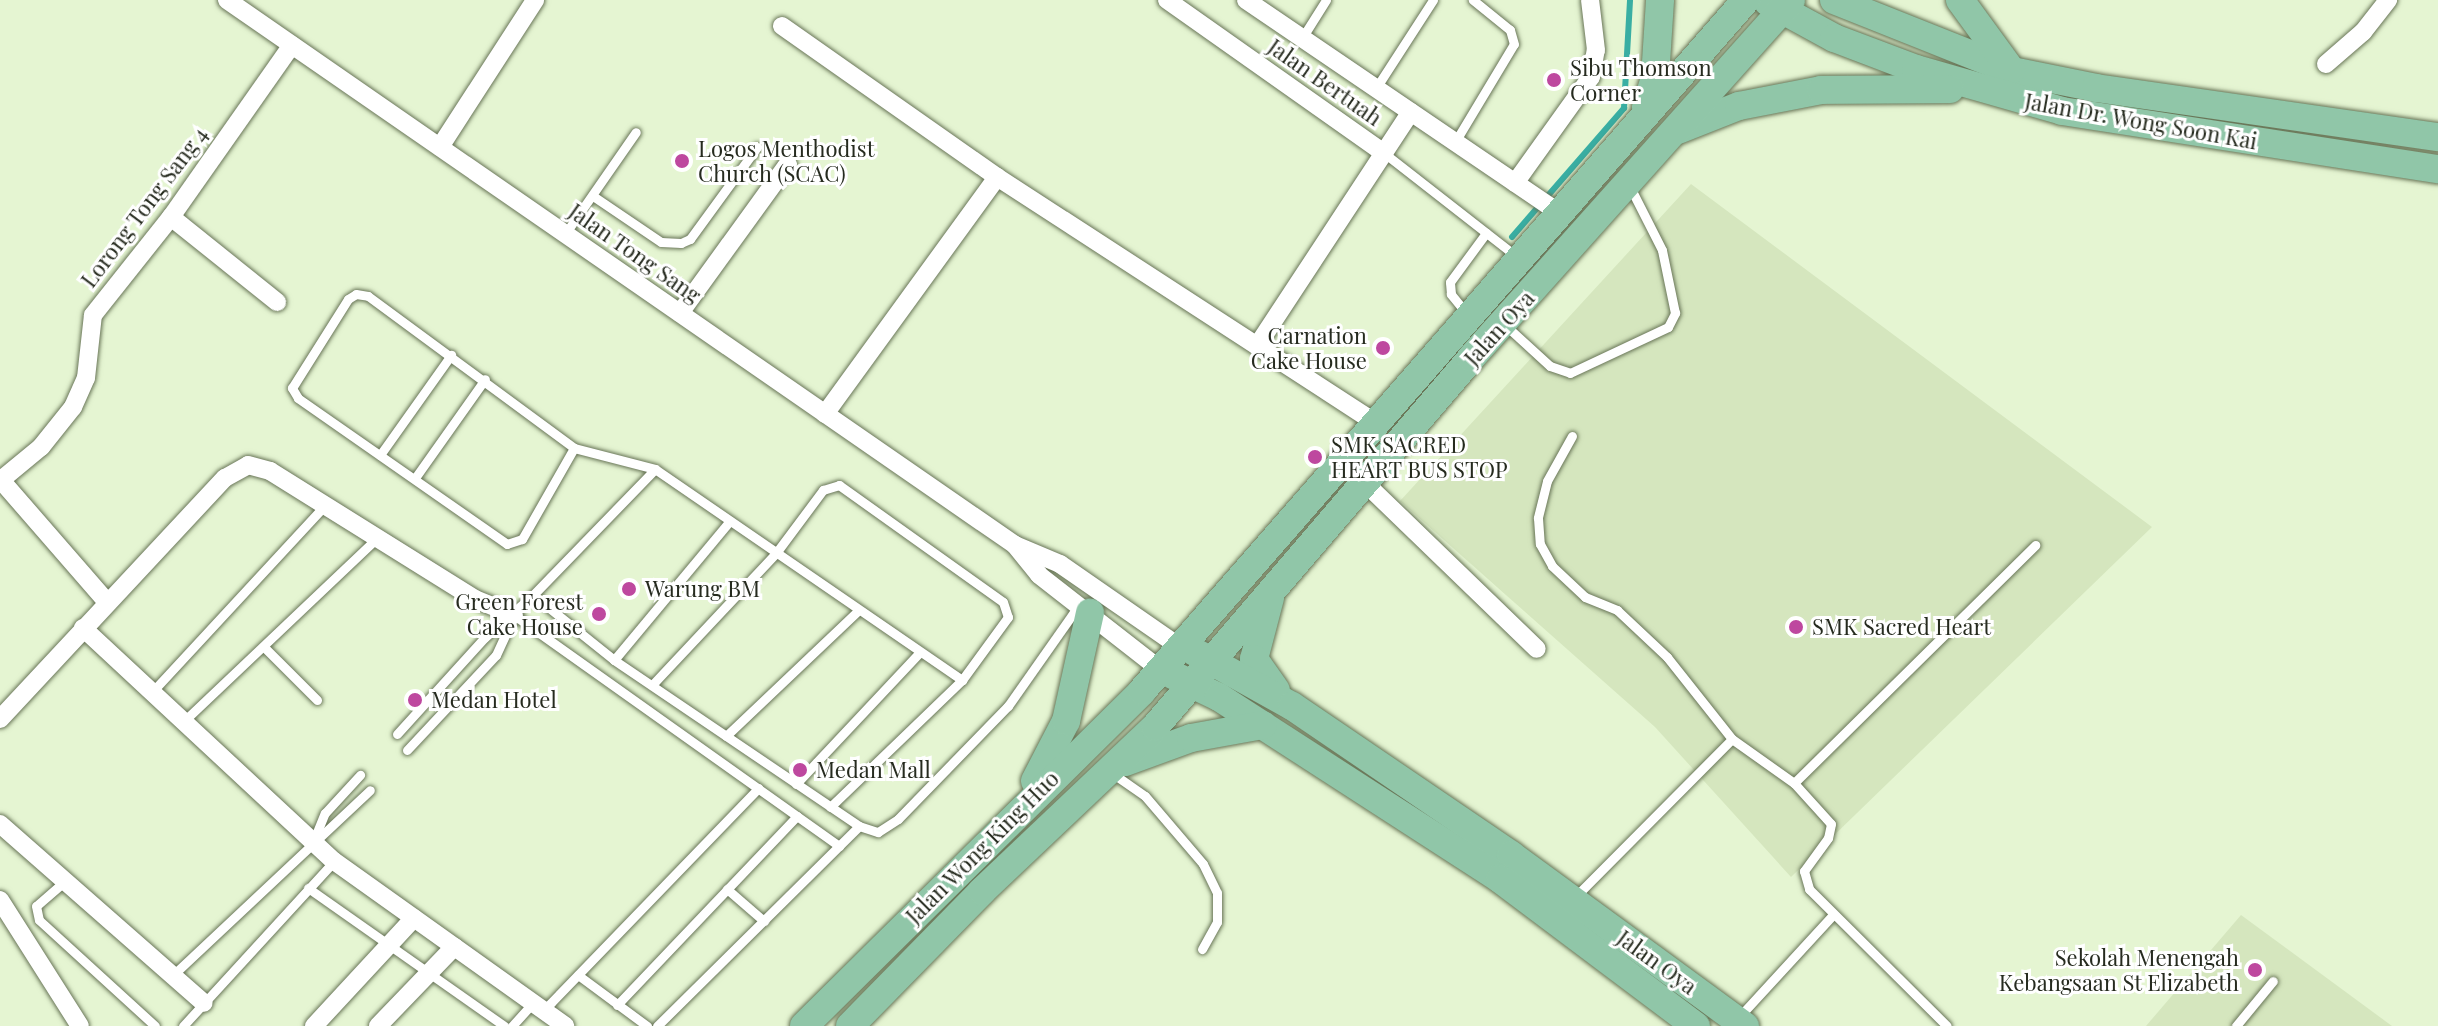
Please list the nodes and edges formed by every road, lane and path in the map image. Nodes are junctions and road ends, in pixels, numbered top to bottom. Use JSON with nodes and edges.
{"nodes":[{"id":1,"x":227,"y":0,"type":"edge"},
{"id":2,"x":535,"y":0,"type":"edge"},
{"id":3,"x":1167,"y":0,"type":"edge"},
{"id":4,"x":1246,"y":0,"type":"edge"},
{"id":5,"x":1326,"y":0,"type":"edge"},
{"id":6,"x":1433,"y":0,"type":"edge"},
{"id":7,"x":1473,"y":0,"type":"edge"},
{"id":8,"x":1590,"y":0,"type":"edge"},
{"id":9,"x":1660,"y":0,"type":"edge"},
{"id":10,"x":1746,"y":0,"type":"edge"},
{"id":11,"x":1834,"y":0,"type":"edge"},
{"id":12,"x":1960,"y":0,"type":"edge"},
{"id":13,"x":2388,"y":0,"type":"edge"},
{"id":14,"x":1487,"y":4,"type":"edge"},
{"id":15,"x":1779,"y":4,"type":"edge"},
{"id":16,"x":782,"y":26,"type":"dead end"},
{"id":17,"x":1302,"y":38,"type":"junction"},
{"id":18,"x":292,"y":45,"type":"junction"},
{"id":19,"x":2326,"y":64,"type":"dead end"},
{"id":20,"x":2012,"y":71,"type":"junction"},
{"id":21,"x":1376,"y":88,"type":"junction"},
{"id":22,"x":1983,"y":89,"type":"junction"},
{"id":23,"x":1411,"y":112,"type":"junction"},
{"id":24,"x":1644,"y":112,"type":"junction"},
{"id":25,"x":636,"y":132,"type":"dead end"},
{"id":26,"x":1670,"y":132,"type":"junction"},
{"id":27,"x":2438,"y":137,"type":"edge"},
{"id":28,"x":1455,"y":142,"type":"junction"},
{"id":29,"x":440,"y":147,"type":"junction"},
{"id":30,"x":757,"y":147,"type":"dead end"},
{"id":31,"x":1384,"y":153,"type":"junction"},
{"id":32,"x":788,"y":164,"type":"dead end"},
{"id":33,"x":2438,"y":169,"type":"edge"},
{"id":34,"x":997,"y":177,"type":"junction"},
{"id":35,"x":1627,"y":182,"type":"junction"},
{"id":36,"x":1515,"y":183,"type":"junction"},
{"id":37,"x":593,"y":196,"type":"junction"},
{"id":38,"x":1546,"y":204,"type":"junction"},
{"id":39,"x":171,"y":217,"type":"junction"},
{"id":40,"x":1486,"y":233,"type":"junction"},
{"id":41,"x":565,"y":234,"type":"junction"},
{"id":42,"x":1519,"y":259,"type":"junction"},
{"id":43,"x":277,"y":302,"type":"dead end"},
{"id":44,"x":680,"y":313,"type":"junction"},
{"id":45,"x":1467,"y":314,"type":"junction"},
{"id":46,"x":1503,"y":324,"type":"junction"},
{"id":47,"x":1257,"y":346,"type":"junction"},
{"id":48,"x":451,"y":355,"type":"junction"},
{"id":49,"x":485,"y":379,"type":"junction"},
{"id":50,"x":825,"y":414,"type":"junction"},
{"id":51,"x":1374,"y":422,"type":"junction"},
{"id":52,"x":1572,"y":436,"type":"dead end"},
{"id":53,"x":574,"y":448,"type":"junction"},
{"id":54,"x":380,"y":455,"type":"junction"},
{"id":55,"x":655,"y":469,"type":"junction"},
{"id":56,"x":415,"y":478,"type":"junction"},
{"id":57,"x":0,"y":479,"type":"edge"},
{"id":58,"x":1364,"y":482,"type":"junction"},
{"id":59,"x":325,"y":505,"type":"junction"},
{"id":60,"x":730,"y":521,"type":"junction"},
{"id":61,"x":377,"y":538,"type":"junction"},
{"id":62,"x":1015,"y":545,"type":"junction"},
{"id":63,"x":2035,"y":545,"type":"dead end"},
{"id":64,"x":776,"y":553,"type":"junction"},
{"id":65,"x":1274,"y":585,"type":"junction"},
{"id":66,"x":533,"y":595,"type":"junction"},
{"id":67,"x":107,"y":602,"type":"junction"},
{"id":68,"x":1084,"y":609,"type":"junction"},
{"id":69,"x":859,"y":610,"type":"junction"},
{"id":70,"x":514,"y":615,"type":"junction"},
{"id":71,"x":83,"y":628,"type":"junction"},
{"id":72,"x":1177,"y":645,"type":"junction"},
{"id":73,"x":264,"y":647,"type":"junction"},
{"id":74,"x":1537,"y":649,"type":"dead end"},
{"id":75,"x":920,"y":652,"type":"junction"},
{"id":76,"x":1210,"y":657,"type":"junction"},
{"id":77,"x":614,"y":660,"type":"junction"},
{"id":78,"x":1158,"y":668,"type":"junction"},
{"id":79,"x":962,"y":680,"type":"junction"},
{"id":80,"x":1190,"y":683,"type":"junction"},
{"id":81,"x":652,"y":685,"type":"junction"},
{"id":82,"x":152,"y":692,"type":"junction"},
{"id":83,"x":317,"y":700,"type":"dead end"},
{"id":84,"x":1292,"y":706,"type":"junction"},
{"id":85,"x":0,"y":719,"type":"edge"},
{"id":86,"x":184,"y":721,"type":"junction"},
{"id":87,"x":1263,"y":725,"type":"junction"},
{"id":88,"x":397,"y":734,"type":"dead end"},
{"id":89,"x":726,"y":736,"type":"junction"},
{"id":90,"x":1732,"y":739,"type":"junction"},
{"id":91,"x":407,"y":750,"type":"dead end"},
{"id":92,"x":1117,"y":768,"type":"junction"},
{"id":93,"x":360,"y":775,"type":"dead end"},
{"id":94,"x":1794,"y":783,"type":"junction"},
{"id":95,"x":796,"y":784,"type":"junction"},
{"id":96,"x":758,"y":788,"type":"junction"},
{"id":97,"x":370,"y":790,"type":"dead end"},
{"id":98,"x":830,"y":807,"type":"junction"},
{"id":99,"x":1016,"y":812,"type":"junction"},
{"id":100,"x":797,"y":816,"type":"junction"},
{"id":101,"x":0,"y":824,"type":"edge"},
{"id":102,"x":859,"y":826,"type":"junction"},
{"id":103,"x":313,"y":842,"type":"junction"},
{"id":104,"x":839,"y":846,"type":"junction"},
{"id":105,"x":334,"y":861,"type":"junction"},
{"id":106,"x":65,"y":881,"type":"junction"},
{"id":107,"x":308,"y":888,"type":"junction"},
{"id":108,"x":727,"y":889,"type":"junction"},
{"id":109,"x":0,"y":900,"type":"edge"},
{"id":110,"x":1572,"y":900,"type":"junction"},
{"id":111,"x":1832,"y":916,"type":"junction"},
{"id":112,"x":414,"y":918,"type":"junction"},
{"id":113,"x":764,"y":921,"type":"junction"},
{"id":114,"x":389,"y":945,"type":"junction"},
{"id":115,"x":454,"y":947,"type":"junction"},
{"id":116,"x":1202,"y":949,"type":"dead end"},
{"id":117,"x":429,"y":973,"type":"junction"},
{"id":118,"x":173,"y":975,"type":"junction"},
{"id":119,"x":578,"y":975,"type":"junction"},
{"id":120,"x":2273,"y":981,"type":"dead end"},
{"id":121,"x":204,"y":1003,"type":"junction"},
{"id":122,"x":617,"y":1005,"type":"junction"},
{"id":123,"x":538,"y":1007,"type":"junction"},
{"id":124,"x":1741,"y":1023,"type":"edge"},
{"id":125,"x":80,"y":1026,"type":"edge"},
{"id":126,"x":155,"y":1026,"type":"edge"},
{"id":127,"x":183,"y":1026,"type":"edge"},
{"id":128,"x":314,"y":1026,"type":"edge"},
{"id":129,"x":378,"y":1026,"type":"edge"},
{"id":130,"x":504,"y":1026,"type":"edge"},
{"id":131,"x":512,"y":1026,"type":"edge"},
{"id":132,"x":565,"y":1026,"type":"edge"},
{"id":133,"x":647,"y":1026,"type":"edge"},
{"id":134,"x":657,"y":1026,"type":"edge"},
{"id":135,"x":804,"y":1026,"type":"edge"},
{"id":136,"x":850,"y":1026,"type":"edge"},
{"id":137,"x":1696,"y":1026,"type":"edge"},
{"id":138,"x":1947,"y":1026,"type":"edge"},
{"id":139,"x":2236,"y":1026,"type":"edge"}],
"edges":[{"from":1,"to":18,"type":"street","name":"Jalan Tong Sang"},
{"from":2,"to":29,"type":"street"},
{"from":3,"to":31,"type":"street","name":"Jalan Bertuah"},
{"from":4,"to":17,"type":"street"},
{"from":5,"to":17,"type":"lane"},
{"from":6,"to":21,"type":"lane"},
{"from":7,"to":14,"type":"lane"},
{"from":8,"to":36,"type":"street"},
{"from":9,"to":24,"type":"main road"},
{"from":10,"to":24,"type":"main road","name":"Jalan Oya"},
{"from":11,"to":20,"type":"main road","name":"Jalan Dr. Wong Soon Kai"},
{"from":12,"to":20,"type":"main road"},
{"from":13,"to":19,"type":"street"},
{"from":14,"to":28,"type":"lane"},
{"from":15,"to":22,"type":"main road","name":"Jalan Dr. Wong Soon Kai"},
{"from":15,"to":26,"type":"main road","name":"Jalan Oya"},
{"from":16,"to":34,"type":"street"},
{"from":17,"to":21,"type":"street"},
{"from":18,"to":29,"type":"street","name":"Jalan Tong Sang"},
{"from":18,"to":39,"type":"street","name":"Lorong Tong Sang 4"},
{"from":20,"to":27,"type":"main road","name":"Jalan Dr. Wong Soon Kai"},
{"from":21,"to":23,"type":"street"},
{"from":22,"to":26,"type":"main road"},
{"from":22,"to":33,"type":"main road","name":"Jalan Dr. Wong Soon Kai"},
{"from":23,"to":28,"type":"street"},
{"from":23,"to":31,"type":"street"},
{"from":24,"to":38,"type":"main road","name":"Jalan Oya"},
{"from":25,"to":37,"type":"lane"},
{"from":26,"to":35,"type":"main road","name":"Jalan Oya"},
{"from":28,"to":36,"type":"street"},
{"from":29,"to":41,"type":"street","name":"Jalan Tong Sang"},
{"from":30,"to":37,"type":"lane"},
{"from":31,"to":40,"type":"lane"},
{"from":31,"to":47,"type":"street","name":"Jalan Bertuah"},
{"from":32,"to":44,"type":"street"},
{"from":34,"to":47,"type":"street"},
{"from":34,"to":50,"type":"street"},
{"from":35,"to":46,"type":"main road","name":"Jalan Oya"},
{"from":35,"to":46,"type":"lane"},
{"from":36,"to":38,"type":"street"},
{"from":37,"to":41,"type":"lane"},
{"from":38,"to":42,"type":"main road","name":"Jalan Oya"},
{"from":39,"to":43,"type":"street"},
{"from":39,"to":57,"type":"street","name":"Lorong Tong Sang 4"},
{"from":40,"to":42,"type":"lane"},
{"from":40,"to":45,"type":"lane"},
{"from":41,"to":44,"type":"street","name":"Jalan Tong Sang"},
{"from":42,"to":45,"type":"main road","name":"Jalan Oya"},
{"from":44,"to":50,"type":"street","name":"Jalan Tong Sang"},
{"from":45,"to":51,"type":"main road","name":"Jalan Oya"},
{"from":46,"to":58,"type":"main road","name":"Jalan Oya"},
{"from":47,"to":51,"type":"street"},
{"from":48,"to":49,"type":"lane"},
{"from":48,"to":54,"type":"lane"},
{"from":48,"to":54,"type":"lane"},
{"from":49,"to":53,"type":"lane"},
{"from":49,"to":56,"type":"lane"},
{"from":50,"to":62,"type":"street","name":"Jalan Tong Sang"},
{"from":51,"to":72,"type":"main road","name":"Jalan Oya"},
{"from":52,"to":90,"type":"lane"},
{"from":53,"to":55,"type":"lane"},
{"from":53,"to":56,"type":"lane"},
{"from":54,"to":56,"type":"lane"},
{"from":55,"to":60,"type":"lane"},
{"from":55,"to":66,"type":"lane"},
{"from":57,"to":67,"type":"street"},
{"from":58,"to":65,"type":"main road","name":"Jalan Oya"},
{"from":58,"to":74,"type":"street"},
{"from":59,"to":61,"type":"street"},
{"from":59,"to":67,"type":"street"},
{"from":59,"to":82,"type":"lane"},
{"from":60,"to":64,"type":"lane"},
{"from":60,"to":77,"type":"lane"},
{"from":61,"to":70,"type":"street"},
{"from":61,"to":73,"type":"lane"},
{"from":62,"to":68,"type":"street","name":"Jalan Tong Sang"},
{"from":62,"to":72,"type":"street","name":"Jalan Tong Sang"},
{"from":63,"to":94,"type":"lane"},
{"from":64,"to":69,"type":"lane"},
{"from":64,"to":79,"type":"lane"},
{"from":64,"to":81,"type":"lane"},
{"from":65,"to":76,"type":"main road","name":"Jalan Oya"},
{"from":65,"to":84,"type":"main road"},
{"from":66,"to":70,"type":"lane"},
{"from":66,"to":77,"type":"lane"},
{"from":67,"to":71,"type":"street"},
{"from":68,"to":78,"type":"street","name":"Jalan Tong Sang"},
{"from":68,"to":99,"type":"main road"},
{"from":68,"to":102,"type":"lane"},
{"from":69,"to":75,"type":"lane"},
{"from":69,"to":89,"type":"lane"},
{"from":70,"to":88,"type":"lane"},
{"from":70,"to":91,"type":"lane"},
{"from":70,"to":96,"type":"lane"},
{"from":71,"to":82,"type":"street"},
{"from":71,"to":85,"type":"street"},
{"from":72,"to":76,"type":"main road","name":"Jalan Oya"},
{"from":72,"to":78,"type":"main road","name":"Jalan Oya"},
{"from":73,"to":83,"type":"lane"},
{"from":73,"to":86,"type":"lane"},
{"from":75,"to":79,"type":"lane"},
{"from":75,"to":95,"type":"lane"},
{"from":76,"to":80,"type":"main road","name":"Jalan Oya"},
{"from":76,"to":84,"type":"main road","name":"Jalan Oya"},
{"from":77,"to":81,"type":"lane"},
{"from":78,"to":80,"type":"main road","name":"Jalan Oya"},
{"from":78,"to":99,"type":"main road","name":"Jalan Wong King Huo"},
{"from":79,"to":98,"type":"lane"},
{"from":80,"to":87,"type":"main road","name":"Jalan Oya"},
{"from":80,"to":92,"type":"main road","name":"Jalan Wong King Huo"},
{"from":81,"to":89,"type":"lane"},
{"from":82,"to":86,"type":"street"},
{"from":84,"to":110,"type":"main road","name":"Jalan Oya"},
{"from":86,"to":103,"type":"street"},
{"from":87,"to":92,"type":"main road"},
{"from":87,"to":137,"type":"main road","name":"Jalan Oya"},
{"from":89,"to":95,"type":"lane"},
{"from":90,"to":94,"type":"lane"},
{"from":90,"to":110,"type":"lane"},
{"from":92,"to":116,"type":"lane"},
{"from":92,"to":136,"type":"main road","name":"Jalan Wong King Huo"},
{"from":93,"to":103,"type":"lane"},
{"from":94,"to":111,"type":"lane"},
{"from":95,"to":98,"type":"lane"},
{"from":96,"to":100,"type":"lane"},
{"from":96,"to":119,"type":"lane"},
{"from":97,"to":103,"type":"lane"},
{"from":98,"to":102,"type":"lane"},
{"from":99,"to":135,"type":"main road","name":"Jalan Wong King Huo"},
{"from":100,"to":104,"type":"lane"},
{"from":100,"to":108,"type":"lane"},
{"from":101,"to":106,"type":"street"},
{"from":102,"to":104,"type":"lane"},
{"from":103,"to":105,"type":"street"},
{"from":103,"to":118,"type":"lane"},
{"from":104,"to":113,"type":"lane"},
{"from":105,"to":107,"type":"lane"},
{"from":105,"to":112,"type":"street"},
{"from":106,"to":118,"type":"street"},
{"from":106,"to":126,"type":"lane"},
{"from":107,"to":114,"type":"lane"},
{"from":107,"to":121,"type":"lane"},
{"from":108,"to":113,"type":"lane"},
{"from":108,"to":122,"type":"lane"},
{"from":109,"to":125,"type":"street"},
{"from":110,"to":124,"type":"main road","name":"Jalan Oya"},
{"from":111,"to":124,"type":"lane"},
{"from":111,"to":138,"type":"lane"},
{"from":112,"to":114,"type":"street"},
{"from":112,"to":115,"type":"street"},
{"from":113,"to":134,"type":"lane"},
{"from":114,"to":117,"type":"lane"},
{"from":114,"to":128,"type":"street"},
{"from":115,"to":117,"type":"street"},
{"from":115,"to":123,"type":"street"},
{"from":117,"to":129,"type":"street"},
{"from":117,"to":130,"type":"lane"},
{"from":118,"to":121,"type":"street"},
{"from":119,"to":122,"type":"lane"},
{"from":119,"to":123,"type":"lane"},
{"from":120,"to":139,"type":"lane"},
{"from":121,"to":127,"type":"lane"},
{"from":122,"to":133,"type":"lane"},
{"from":123,"to":131,"type":"lane"},
{"from":123,"to":132,"type":"street"}]}
